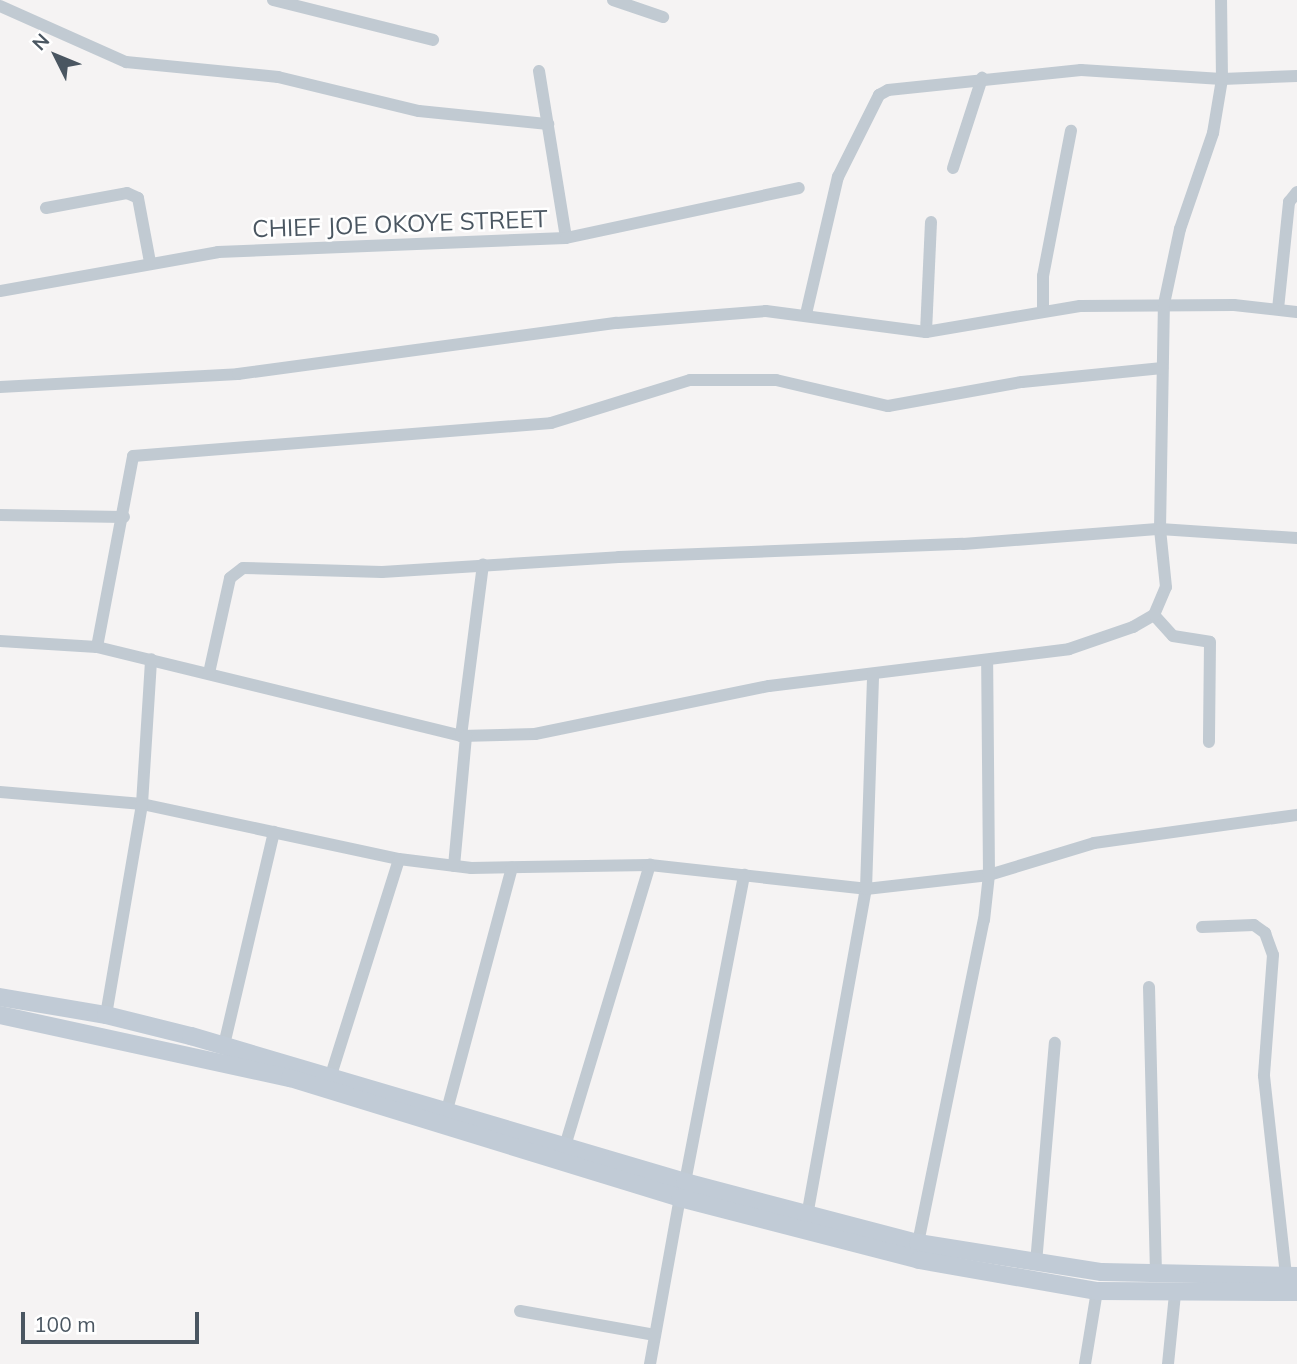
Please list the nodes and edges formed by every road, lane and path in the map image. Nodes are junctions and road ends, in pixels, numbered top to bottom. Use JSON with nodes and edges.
{"nodes":[{"id":1,"x":273,"y":0,"type":"edge"},
{"id":2,"x":613,"y":0,"type":"edge"},
{"id":3,"x":1222,"y":0,"type":"edge"},
{"id":4,"x":0,"y":6,"type":"edge"},
{"id":5,"x":663,"y":17,"type":"dead end"},
{"id":6,"x":433,"y":40,"type":"dead end"},
{"id":7,"x":539,"y":71,"type":"dead end"},
{"id":8,"x":1297,"y":76,"type":"edge"},
{"id":9,"x":982,"y":78,"type":"junction"},
{"id":10,"x":1222,"y":79,"type":"junction"},
{"id":11,"x":548,"y":124,"type":"junction"},
{"id":12,"x":1071,"y":131,"type":"dead end"},
{"id":13,"x":953,"y":168,"type":"dead end"},
{"id":14,"x":799,"y":187,"type":"dead end"},
{"id":15,"x":1297,"y":192,"type":"edge"},
{"id":16,"x":46,"y":208,"type":"dead end"},
{"id":17,"x":932,"y":222,"type":"dead end"},
{"id":18,"x":566,"y":238,"type":"junction"},
{"id":19,"x":150,"y":262,"type":"junction"},
{"id":20,"x":0,"y":292,"type":"edge"},
{"id":21,"x":1164,"y":304,"type":"junction"},
{"id":22,"x":1278,"y":309,"type":"junction"},
{"id":23,"x":1043,"y":310,"type":"junction"},
{"id":24,"x":1297,"y":312,"type":"edge"},
{"id":25,"x":806,"y":314,"type":"junction"},
{"id":26,"x":926,"y":332,"type":"junction"},
{"id":27,"x":1162,"y":368,"type":"junction"},
{"id":28,"x":0,"y":387,"type":"edge"},
{"id":29,"x":0,"y":515,"type":"edge"},
{"id":30,"x":124,"y":517,"type":"junction"},
{"id":31,"x":1160,"y":529,"type":"junction"},
{"id":32,"x":1297,"y":538,"type":"edge"},
{"id":33,"x":483,"y":564,"type":"junction"},
{"id":34,"x":1154,"y":615,"type":"junction"},
{"id":35,"x":0,"y":641,"type":"edge"},
{"id":36,"x":97,"y":647,"type":"junction"},
{"id":37,"x":151,"y":659,"type":"junction"},
{"id":38,"x":986,"y":662,"type":"junction"},
{"id":39,"x":209,"y":673,"type":"junction"},
{"id":40,"x":873,"y":674,"type":"junction"},
{"id":41,"x":463,"y":736,"type":"junction"},
{"id":42,"x":1209,"y":742,"type":"dead end"},
{"id":43,"x":0,"y":792,"type":"edge"},
{"id":44,"x":142,"y":804,"type":"junction"},
{"id":45,"x":1297,"y":816,"type":"edge"},
{"id":46,"x":274,"y":832,"type":"junction"},
{"id":47,"x":399,"y":859,"type":"junction"},
{"id":48,"x":650,"y":865,"type":"junction"},
{"id":49,"x":454,"y":866,"type":"junction"},
{"id":50,"x":512,"y":868,"type":"junction"},
{"id":51,"x":989,"y":875,"type":"junction"},
{"id":52,"x":744,"y":876,"type":"junction"},
{"id":53,"x":866,"y":889,"type":"junction"},
{"id":54,"x":1202,"y":927,"type":"dead end"},
{"id":55,"x":1149,"y":987,"type":"dead end"},
{"id":56,"x":0,"y":997,"type":"edge"},
{"id":57,"x":0,"y":1015,"type":"edge"},
{"id":58,"x":106,"y":1015,"type":"junction"},
{"id":59,"x":1055,"y":1043,"type":"dead end"},
{"id":60,"x":224,"y":1045,"type":"junction"},
{"id":61,"x":331,"y":1075,"type":"junction"},
{"id":62,"x":447,"y":1110,"type":"junction"},
{"id":63,"x":565,"y":1146,"type":"junction"},
{"id":64,"x":683,"y":1190,"type":"junction"},
{"id":65,"x":807,"y":1216,"type":"junction"},
{"id":66,"x":918,"y":1242,"type":"junction"},
{"id":67,"x":1036,"y":1263,"type":"junction"},
{"id":68,"x":1156,"y":1276,"type":"junction"},
{"id":69,"x":1291,"y":1276,"type":"edge"},
{"id":70,"x":1097,"y":1291,"type":"junction"},
{"id":71,"x":1297,"y":1292,"type":"edge"},
{"id":72,"x":1175,"y":1294,"type":"junction"},
{"id":73,"x":520,"y":1311,"type":"dead end"},
{"id":74,"x":655,"y":1335,"type":"junction"},
{"id":75,"x":650,"y":1364,"type":"edge"},
{"id":76,"x":1085,"y":1364,"type":"edge"},
{"id":77,"x":1168,"y":1364,"type":"edge"}],
"edges":[{"from":1,"to":6,"type":"street"},
{"from":2,"to":5,"type":"street"},
{"from":3,"to":10,"type":"street"},
{"from":4,"to":11,"type":"street"},
{"from":7,"to":11,"type":"street"},
{"from":8,"to":10,"type":"street"},
{"from":9,"to":10,"type":"street"},
{"from":9,"to":13,"type":"street"},
{"from":9,"to":25,"type":"street"},
{"from":10,"to":21,"type":"street"},
{"from":11,"to":18,"type":"street"},
{"from":12,"to":23,"type":"street"},
{"from":14,"to":18,"type":"street","name":"CHIEF JOE OKOYE STREET"},
{"from":15,"to":22,"type":"street"},
{"from":16,"to":19,"type":"street"},
{"from":17,"to":26,"type":"street"},
{"from":18,"to":19,"type":"street","name":"CHIEF JOE OKOYE STREET"},
{"from":19,"to":20,"type":"street","name":"CHIEF JOE OKOYE STREET"},
{"from":21,"to":22,"type":"street"},
{"from":21,"to":23,"type":"street"},
{"from":21,"to":27,"type":"street"},
{"from":22,"to":24,"type":"street"},
{"from":23,"to":26,"type":"street"},
{"from":25,"to":26,"type":"street"},
{"from":25,"to":28,"type":"street"},
{"from":27,"to":30,"type":"street"},
{"from":27,"to":31,"type":"street"},
{"from":29,"to":30,"type":"street"},
{"from":30,"to":36,"type":"street"},
{"from":31,"to":32,"type":"street"},
{"from":31,"to":33,"type":"street"},
{"from":31,"to":34,"type":"street"},
{"from":33,"to":39,"type":"street"},
{"from":33,"to":41,"type":"street"},
{"from":34,"to":38,"type":"street"},
{"from":34,"to":42,"type":"street"},
{"from":35,"to":36,"type":"street"},
{"from":36,"to":37,"type":"street"},
{"from":37,"to":39,"type":"street"},
{"from":37,"to":44,"type":"street"},
{"from":38,"to":40,"type":"street"},
{"from":38,"to":51,"type":"street"},
{"from":39,"to":41,"type":"street"},
{"from":40,"to":41,"type":"street"},
{"from":40,"to":53,"type":"street"},
{"from":41,"to":49,"type":"street"},
{"from":43,"to":44,"type":"street"},
{"from":44,"to":46,"type":"street"},
{"from":44,"to":58,"type":"street"},
{"from":45,"to":51,"type":"street"},
{"from":46,"to":47,"type":"street"},
{"from":46,"to":60,"type":"street"},
{"from":47,"to":49,"type":"street"},
{"from":47,"to":61,"type":"street"},
{"from":48,"to":50,"type":"street"},
{"from":48,"to":52,"type":"street"},
{"from":48,"to":63,"type":"street"},
{"from":49,"to":50,"type":"street"},
{"from":50,"to":62,"type":"street"},
{"from":51,"to":53,"type":"street"},
{"from":51,"to":66,"type":"street"},
{"from":52,"to":53,"type":"street"},
{"from":52,"to":64,"type":"street"},
{"from":53,"to":65,"type":"street"},
{"from":54,"to":69,"type":"street"},
{"from":55,"to":68,"type":"street"},
{"from":56,"to":58,"type":"main road"},
{"from":57,"to":64,"type":"main road"},
{"from":58,"to":60,"type":"main road"},
{"from":59,"to":67,"type":"street"},
{"from":60,"to":61,"type":"main road"},
{"from":61,"to":62,"type":"main road"},
{"from":62,"to":63,"type":"main road"},
{"from":63,"to":64,"type":"main road"},
{"from":64,"to":65,"type":"main road"},
{"from":64,"to":70,"type":"main road"},
{"from":64,"to":74,"type":"street"},
{"from":65,"to":66,"type":"main road"},
{"from":66,"to":67,"type":"main road"},
{"from":67,"to":68,"type":"main road"},
{"from":68,"to":69,"type":"main road"},
{"from":70,"to":72,"type":"main road"},
{"from":70,"to":76,"type":"street"},
{"from":71,"to":72,"type":"main road"},
{"from":72,"to":77,"type":"street"},
{"from":73,"to":74,"type":"street"},
{"from":74,"to":75,"type":"street"}]}
